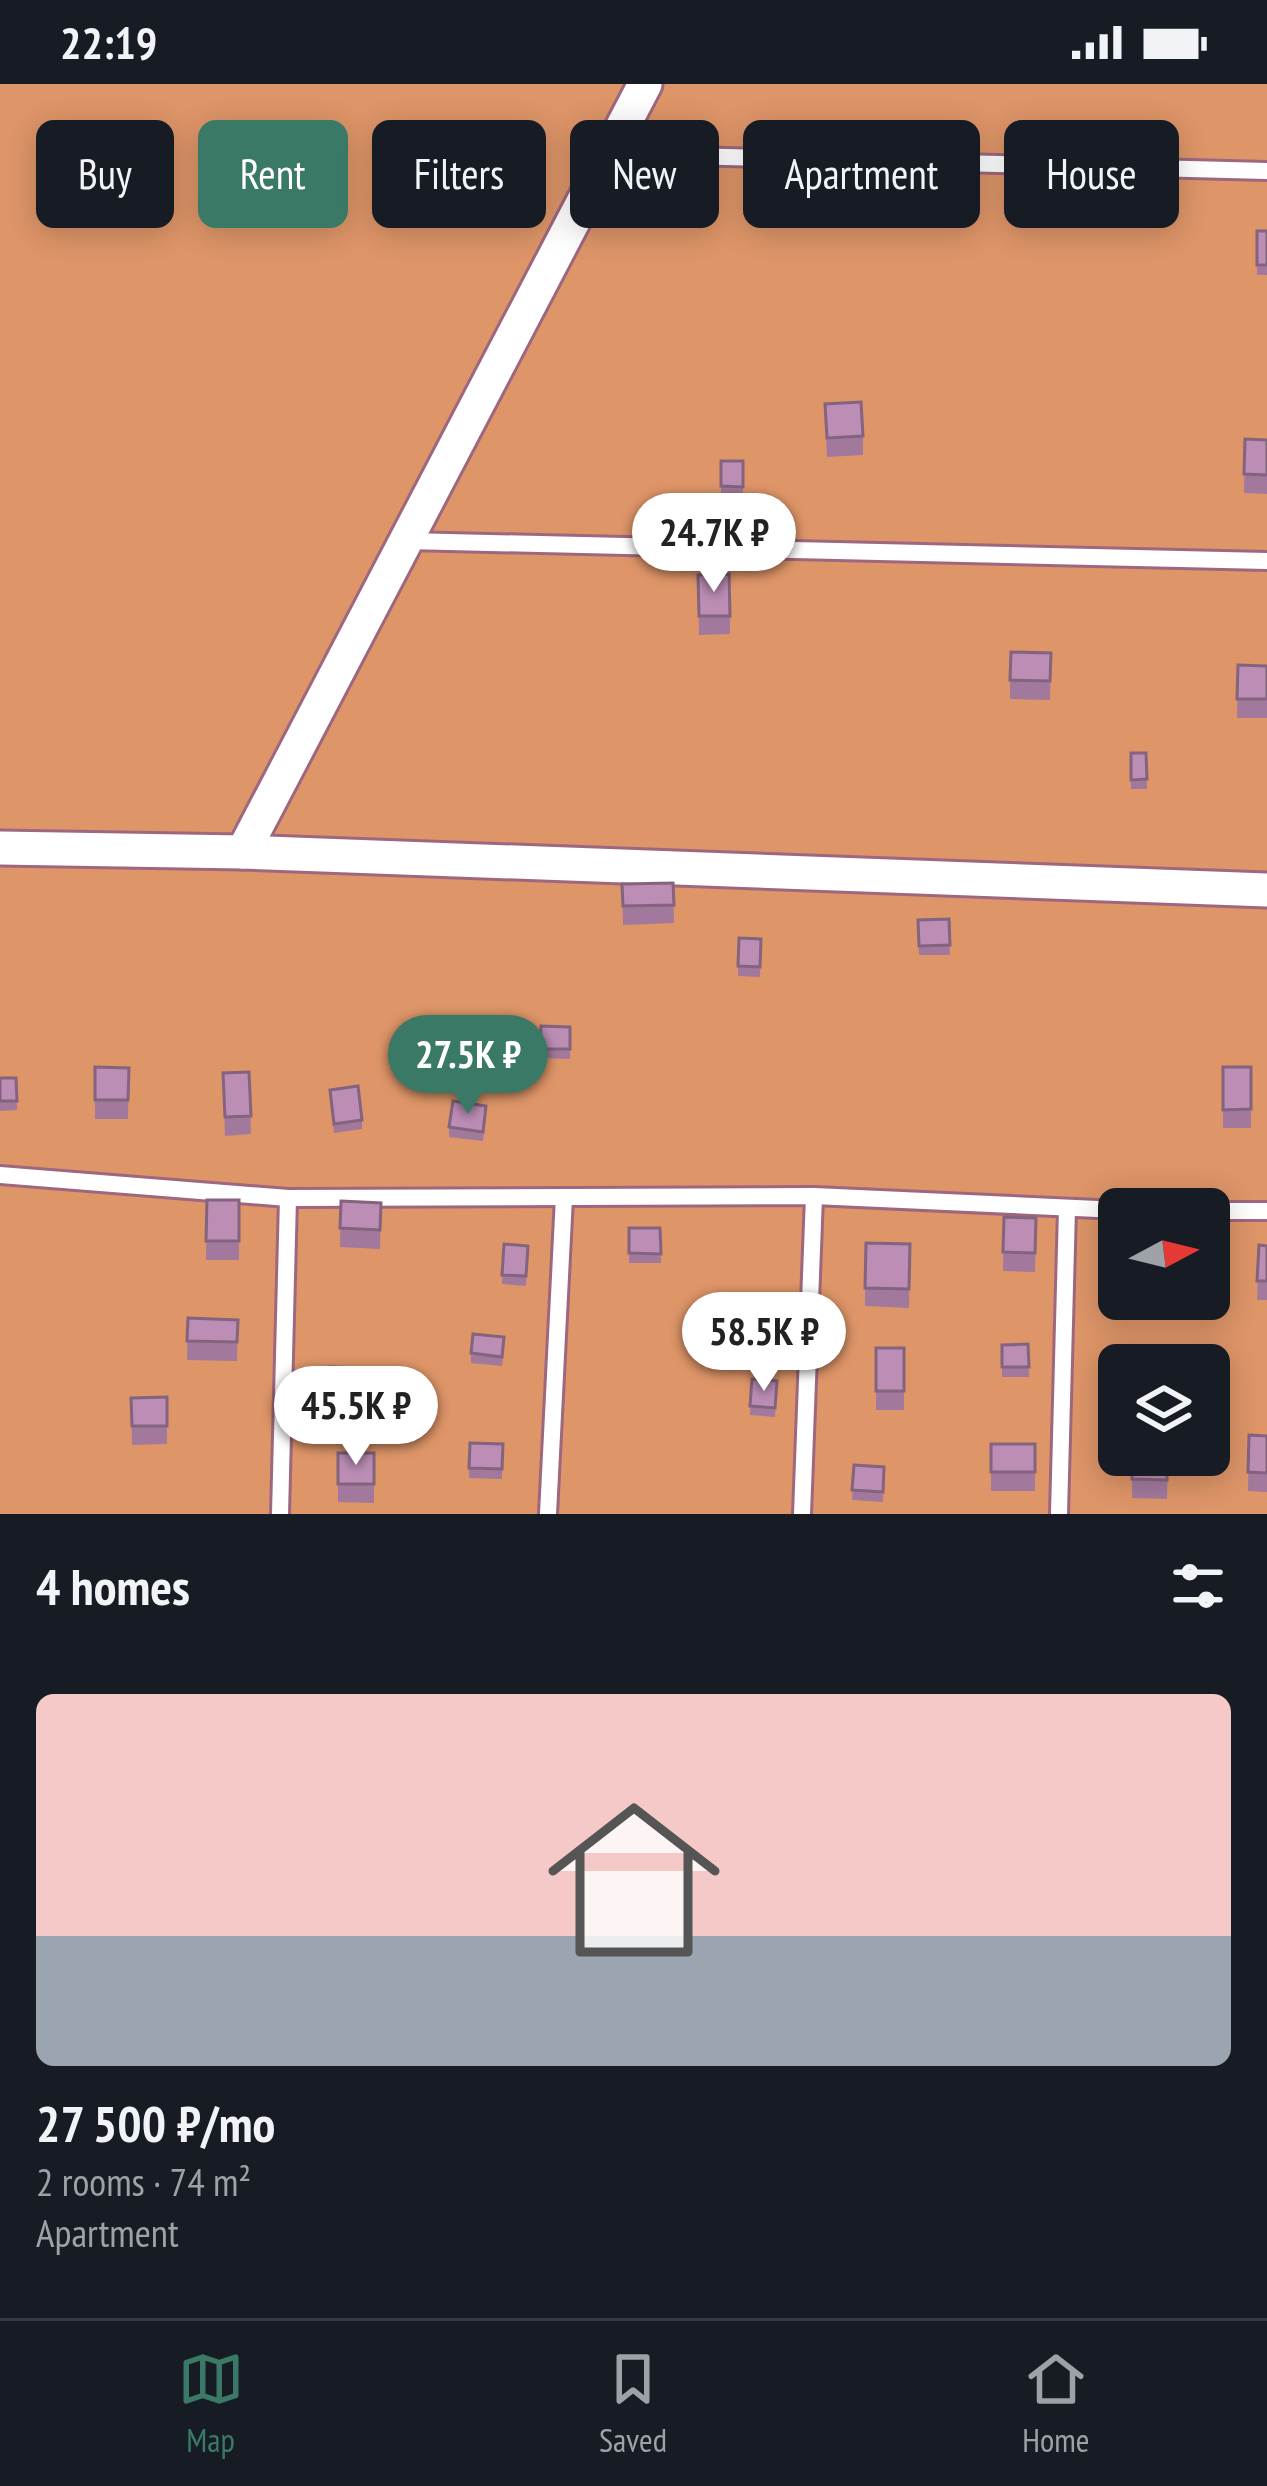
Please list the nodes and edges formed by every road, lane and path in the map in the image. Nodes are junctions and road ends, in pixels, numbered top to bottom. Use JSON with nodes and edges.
{"nodes":[{"id":1,"x":645,"y":84,"type":"edge"},
{"id":2,"x":626,"y":120,"type":"edge"},
{"id":3,"x":719,"y":157,"type":"edge"},
{"id":4,"x":1267,"y":171,"type":"edge"},
{"id":5,"x":570,"y":227,"type":"edge"},
{"id":6,"x":407,"y":541,"type":"junction"},
{"id":7,"x":1267,"y":561,"type":"edge"},
{"id":8,"x":0,"y":848,"type":"edge"},
{"id":9,"x":243,"y":852,"type":"junction"},
{"id":10,"x":1267,"y":890,"type":"edge"},
{"id":11,"x":0,"y":1174,"type":"edge"},
{"id":12,"x":814,"y":1196,"type":"junction"},
{"id":13,"x":564,"y":1197,"type":"junction"},
{"id":14,"x":288,"y":1198,"type":"junction"},
{"id":15,"x":1067,"y":1209,"type":"junction"},
{"id":16,"x":1098,"y":1210,"type":"edge"},
{"id":17,"x":1230,"y":1210,"type":"edge"},
{"id":18,"x":1267,"y":1211,"type":"edge"},
{"id":19,"x":280,"y":1514,"type":"edge"},
{"id":20,"x":548,"y":1514,"type":"edge"},
{"id":21,"x":802,"y":1514,"type":"edge"},
{"id":22,"x":1059,"y":1514,"type":"edge"}],
"edges":[{"from":1,"to":2,"type":"street"},
{"from":3,"to":4,"type":"lane"},
{"from":5,"to":6,"type":"street"},
{"from":6,"to":7,"type":"lane"},
{"from":6,"to":9,"type":"street"},
{"from":8,"to":9,"type":"street"},
{"from":9,"to":10,"type":"street"},
{"from":11,"to":14,"type":"lane"},
{"from":12,"to":13,"type":"lane"},
{"from":12,"to":15,"type":"lane"},
{"from":12,"to":21,"type":"lane"},
{"from":13,"to":14,"type":"lane"},
{"from":13,"to":20,"type":"lane"},
{"from":14,"to":19,"type":"lane"},
{"from":15,"to":16,"type":"lane"},
{"from":15,"to":22,"type":"lane"},
{"from":17,"to":18,"type":"lane"}]}
